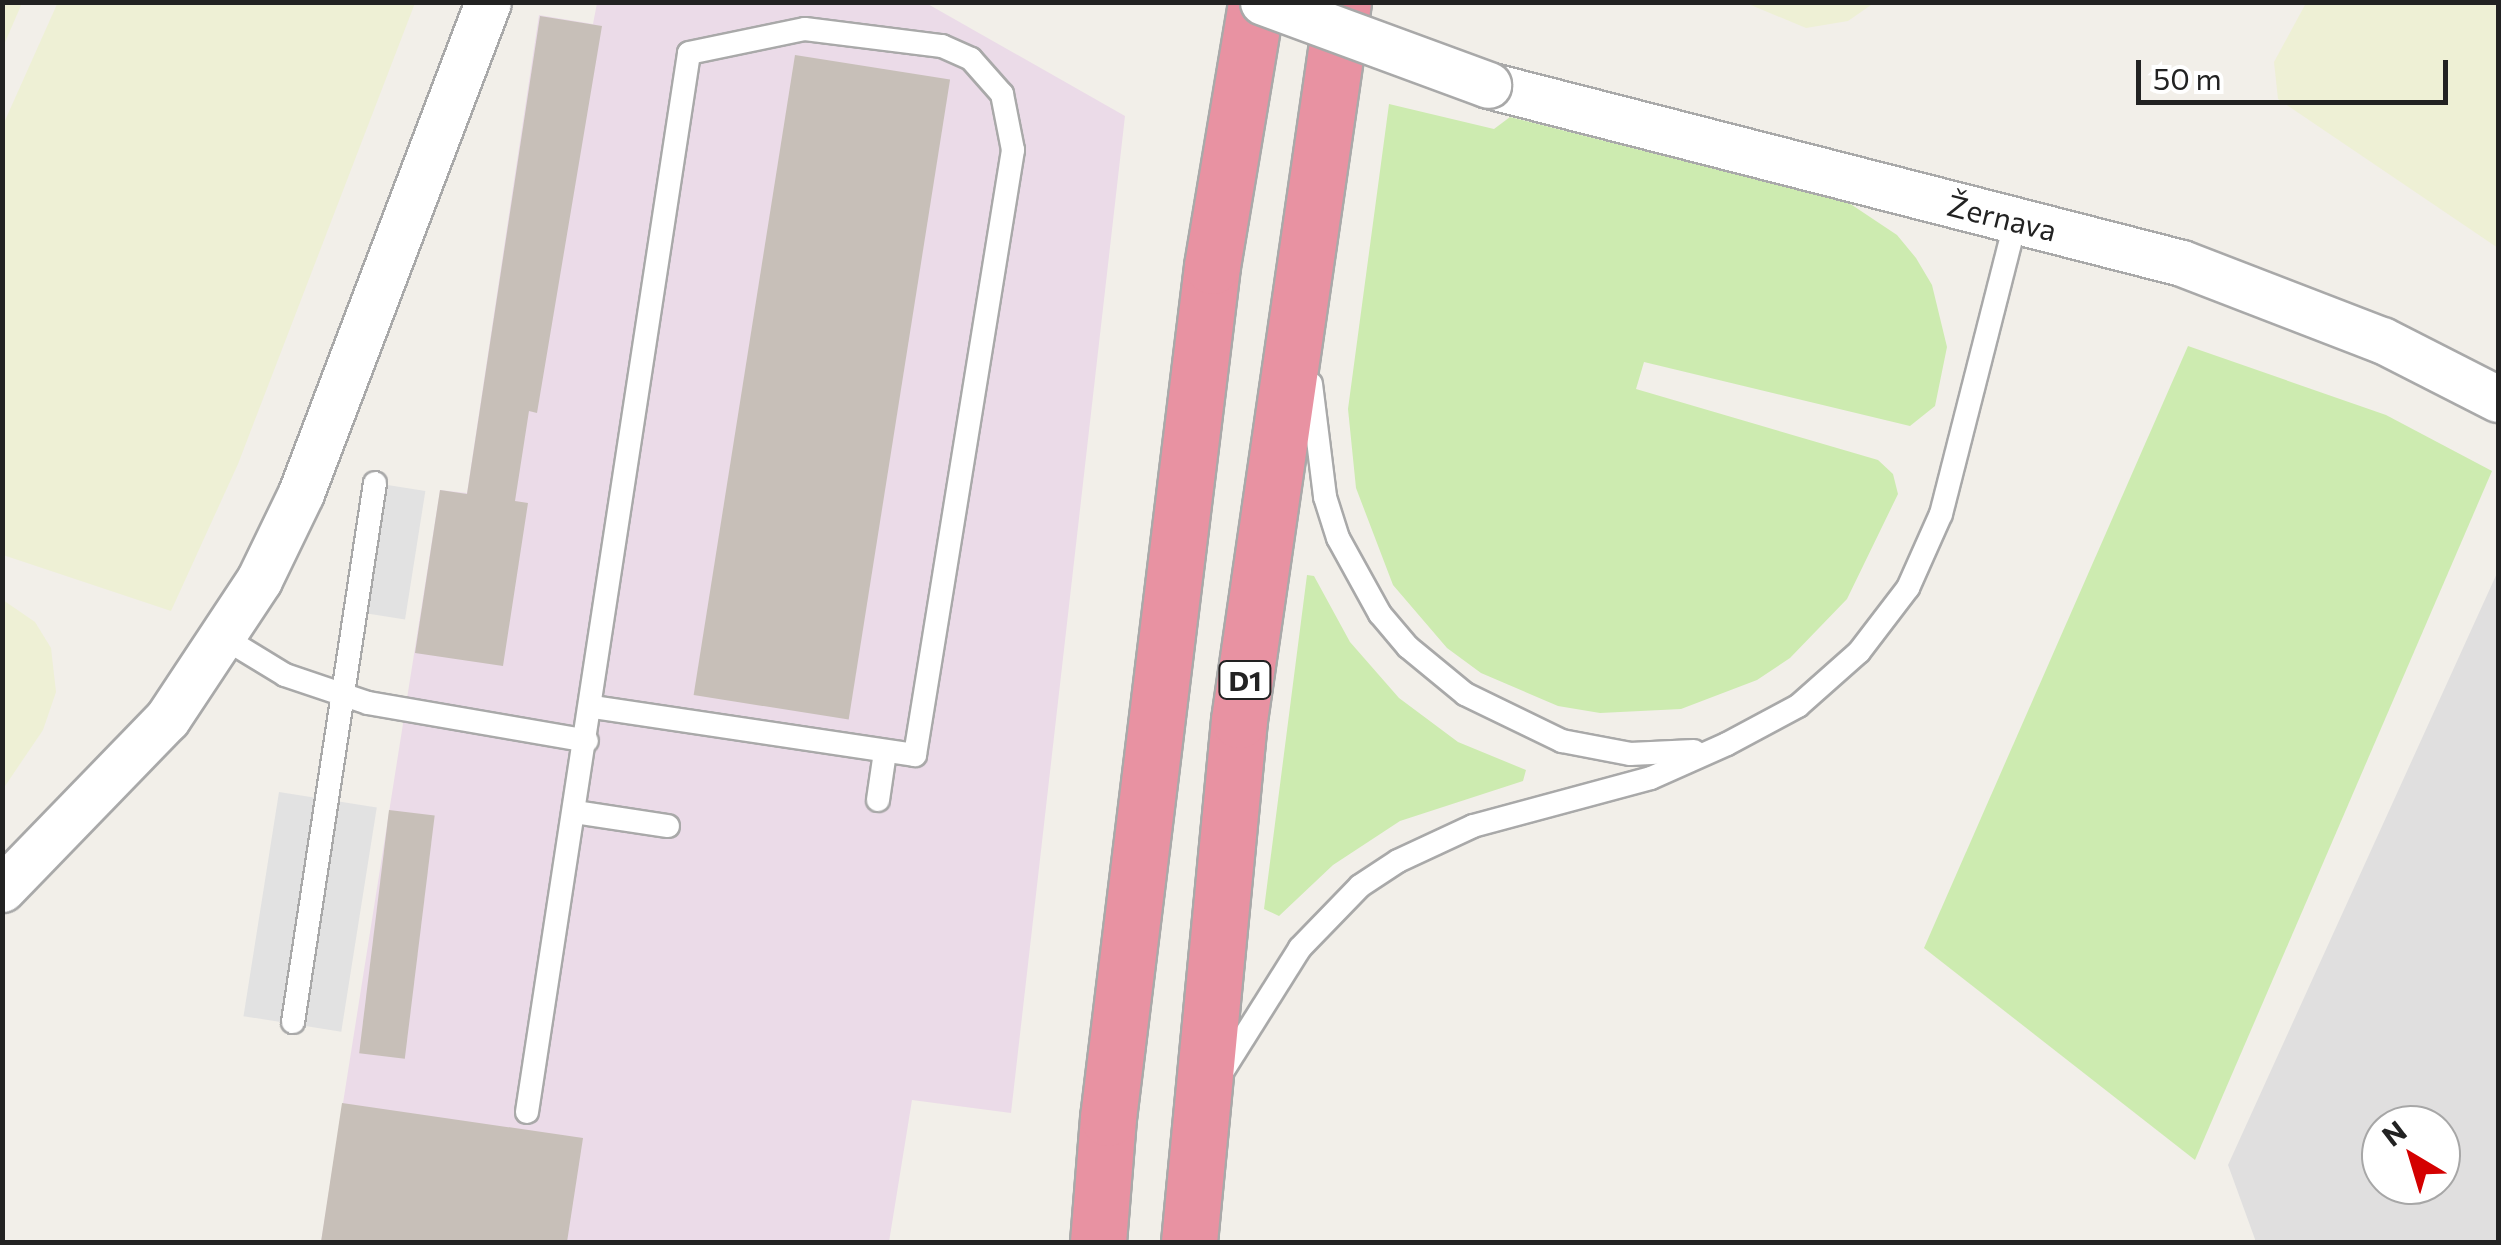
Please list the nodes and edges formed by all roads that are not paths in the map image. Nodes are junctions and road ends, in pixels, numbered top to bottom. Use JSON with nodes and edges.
{"nodes":[{"id":1,"x":488,"y":2,"type":"edge"},
{"id":2,"x":1260,"y":2,"type":"edge"},
{"id":3,"x":1343,"y":2,"type":"edge"},
{"id":4,"x":1323,"y":121,"type":"junction"},
{"id":5,"x":2016,"y":220,"type":"junction"},
{"id":6,"x":2498,"y":399,"type":"edge"},
{"id":7,"x":376,"y":483,"type":"dead end"},
{"id":8,"x":226,"y":639,"type":"junction"},
{"id":9,"x":341,"y":695,"type":"junction"},
{"id":10,"x":592,"y":707,"type":"junction"},
{"id":11,"x":587,"y":742,"type":"junction"},
{"id":12,"x":1727,"y":744,"type":"junction"},
{"id":13,"x":884,"y":752,"type":"junction"},
{"id":14,"x":878,"y":800,"type":"dead end"},
{"id":15,"x":575,"y":812,"type":"junction"},
{"id":16,"x":668,"y":826,"type":"dead end"},
{"id":17,"x":2,"y":890,"type":"edge"},
{"id":18,"x":293,"y":1022,"type":"dead end"},
{"id":19,"x":527,"y":1112,"type":"dead end"},
{"id":20,"x":1199,"y":1124,"type":"junction"},
{"id":21,"x":1098,"y":1242,"type":"edge"},
{"id":22,"x":1189,"y":1242,"type":"edge"}],
"edges":[{"from":1,"to":8,"type":"street"},
{"from":2,"to":5,"type":"street","name":"Žernava","bridge":true},
{"from":2,"to":21,"type":"highway"},
{"from":3,"to":4,"type":"highway","number":"D1"},
{"from":4,"to":12,"type":"lane"},
{"from":4,"to":20,"type":"highway","number":"D1"},
{"from":5,"to":6,"type":"street","name":"Žernava"},
{"from":5,"to":12,"type":"lane"},
{"from":7,"to":9,"type":"lane"},
{"from":8,"to":9,"type":"lane"},
{"from":8,"to":17,"type":"street"},
{"from":9,"to":11,"type":"lane"},
{"from":9,"to":18,"type":"lane"},
{"from":10,"to":11,"type":"lane"},
{"from":10,"to":13,"type":"lane"},
{"from":10,"to":13,"type":"lane"},
{"from":11,"to":15,"type":"lane"},
{"from":12,"to":20,"type":"lane"},
{"from":13,"to":14,"type":"lane"},
{"from":15,"to":16,"type":"lane"},
{"from":15,"to":19,"type":"lane"},
{"from":20,"to":22,"type":"highway","number":"D1"}]}
